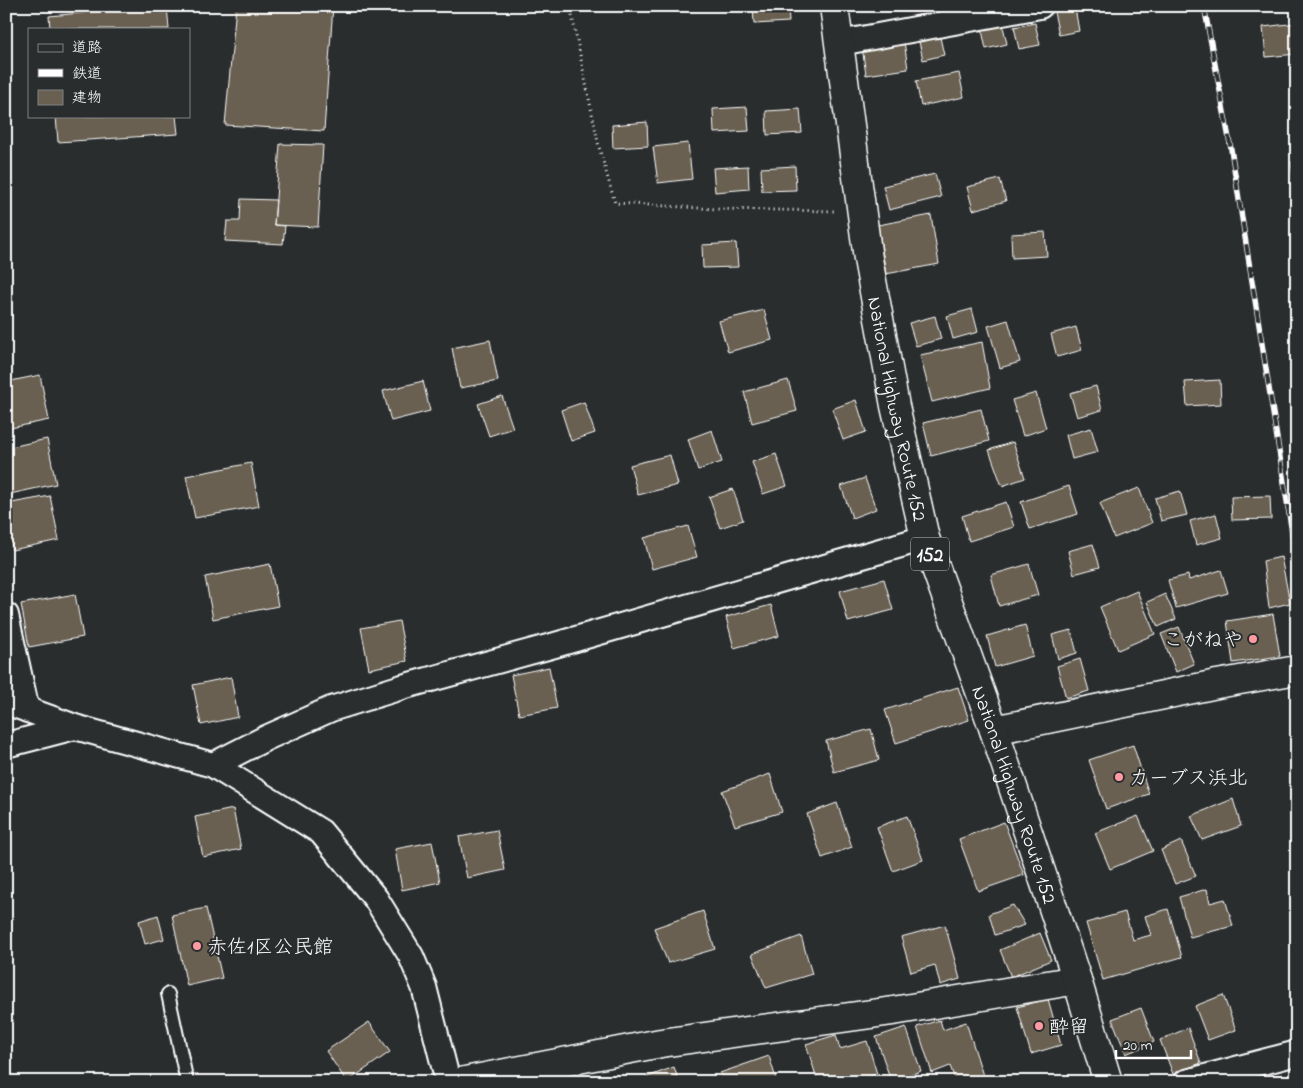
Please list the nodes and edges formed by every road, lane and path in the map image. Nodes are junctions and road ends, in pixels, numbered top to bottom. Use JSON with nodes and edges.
{"nodes":[{"id":1,"x":570,"y":6,"type":"edge"},
{"id":2,"x":834,"y":6,"type":"edge"},
{"id":3,"x":1040,"y":6,"type":"edge"},
{"id":4,"x":840,"y":43,"type":"junction"},
{"id":5,"x":862,"y":211,"type":"junction"},
{"id":6,"x":925,"y":538,"type":"junction"},
{"id":7,"x":6,"y":615,"type":"edge"},
{"id":8,"x":1297,"y":670,"type":"edge"},
{"id":9,"x":17,"y":706,"type":"edge"},
{"id":10,"x":74,"y":727,"type":"junction"},
{"id":11,"x":994,"y":730,"type":"junction"},
{"id":12,"x":6,"y":745,"type":"edge"},
{"id":13,"x":213,"y":765,"type":"junction"},
{"id":14,"x":1077,"y":980,"type":"junction"},
{"id":15,"x":168,"y":994,"type":"dead end"},
{"id":16,"x":1297,"y":1054,"type":"edge"},
{"id":17,"x":187,"y":1082,"type":"edge"},
{"id":18,"x":448,"y":1082,"type":"edge"},
{"id":19,"x":460,"y":1082,"type":"edge"},
{"id":20,"x":1108,"y":1082,"type":"edge"},
{"id":21,"x":1186,"y":1082,"type":"edge"}],
"edges":[{"from":1,"to":5,"type":"path"},
{"from":2,"to":4,"type":"main road","name":"National Highway Route 152","number":"152"},
{"from":3,"to":4,"type":"street"},
{"from":4,"to":5,"type":"main road","name":"National Highway Route 152","number":"152"},
{"from":5,"to":6,"type":"main road","name":"National Highway Route 152","number":"152"},
{"from":6,"to":11,"type":"main road","name":"National Highway Route 152","number":"152"},
{"from":6,"to":13,"type":"street"},
{"from":7,"to":9,"type":"street"},
{"from":8,"to":11,"type":"main road"},
{"from":9,"to":10,"type":"street"},
{"from":10,"to":12,"type":"street"},
{"from":10,"to":13,"type":"street"},
{"from":11,"to":14,"type":"main road","name":"National Highway Route 152","number":"152"},
{"from":13,"to":18,"type":"street"},
{"from":14,"to":19,"type":"main road"},
{"from":14,"to":20,"type":"main road","name":"National Highway Route 152","number":"152"},
{"from":15,"to":17,"type":"lane"},
{"from":16,"to":21,"type":"street"}]}
